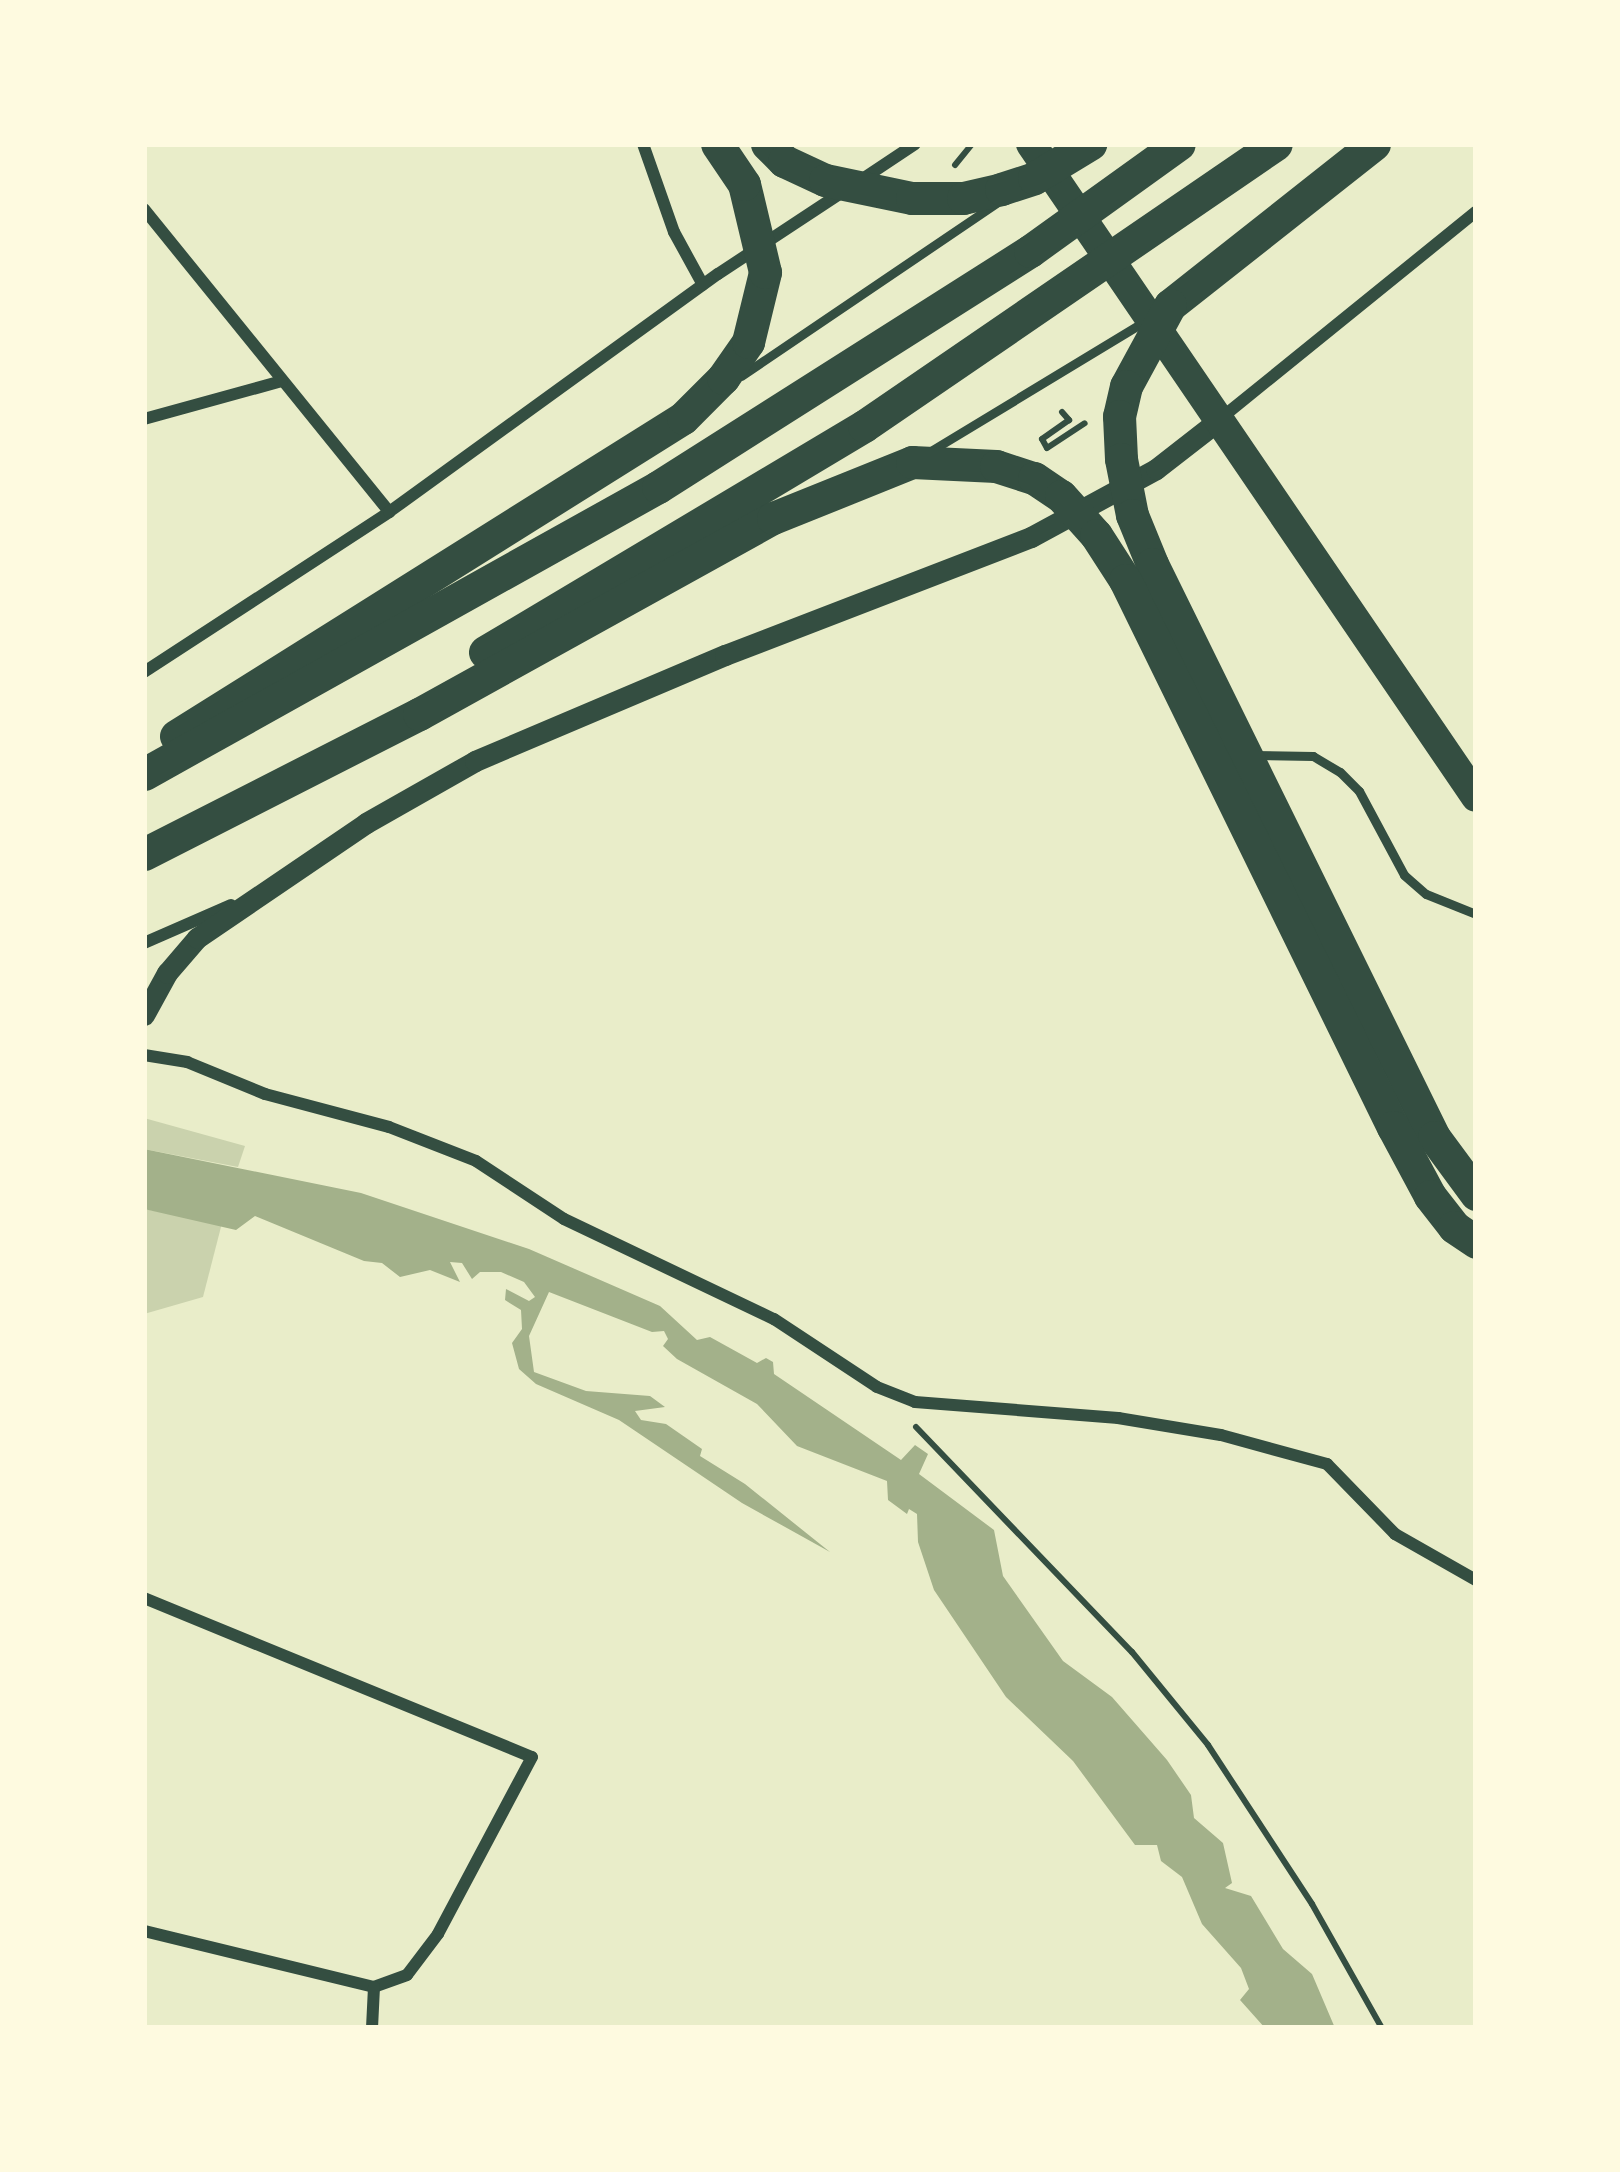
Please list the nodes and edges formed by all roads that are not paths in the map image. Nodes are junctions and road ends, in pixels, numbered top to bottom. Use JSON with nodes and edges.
{"nodes":[{"id":1,"x":643,"y":144,"type":"edge"},
{"id":2,"x":717,"y":144,"type":"edge"},
{"id":3,"x":767,"y":144,"type":"edge"},
{"id":4,"x":915,"y":144,"type":"edge"},
{"id":5,"x":1090,"y":144,"type":"edge"},
{"id":6,"x":1180,"y":144,"type":"edge"},
{"id":7,"x":1276,"y":144,"type":"edge"},
{"id":8,"x":1375,"y":144,"type":"edge"},
{"id":9,"x":1033,"y":161,"type":"edge"},
{"id":10,"x":144,"y":208,"type":"edge"},
{"id":11,"x":1476,"y":212,"type":"edge"},
{"id":12,"x":703,"y":285,"type":"junction"},
{"id":13,"x":1170,"y":305,"type":"junction"},
{"id":14,"x":282,"y":382,"type":"junction"},
{"id":15,"x":683,"y":418,"type":"junction"},
{"id":16,"x":144,"y":419,"type":"edge"},
{"id":17,"x":1219,"y":420,"type":"junction"},
{"id":18,"x":912,"y":462,"type":"junction"},
{"id":19,"x":389,"y":512,"type":"junction"},
{"id":20,"x":144,"y":672,"type":"edge"},
{"id":21,"x":144,"y":756,"type":"edge"},
{"id":22,"x":1246,"y":756,"type":"junction"},
{"id":23,"x":144,"y":774,"type":"edge"},
{"id":24,"x":1476,"y":797,"type":"edge"},
{"id":25,"x":144,"y":839,"type":"edge"},
{"id":26,"x":144,"y":854,"type":"edge"},
{"id":27,"x":262,"y":892,"type":"junction"},
{"id":28,"x":1476,"y":914,"type":"edge"},
{"id":29,"x":144,"y":943,"type":"edge"},
{"id":30,"x":144,"y":1015,"type":"edge"},
{"id":31,"x":144,"y":1055,"type":"edge"},
{"id":32,"x":1476,"y":1194,"type":"edge"},
{"id":33,"x":1476,"y":1243,"type":"edge"},
{"id":34,"x":1476,"y":1580,"type":"edge"},
{"id":35,"x":144,"y":1598,"type":"edge"},
{"id":36,"x":144,"y":1931,"type":"edge"},
{"id":37,"x":374,"y":1987,"type":"junction"},
{"id":38,"x":372,"y":2028,"type":"edge"}],
"edges":[{"from":1,"to":12,"type":"street"},
{"from":2,"to":15,"type":"highway"},
{"from":3,"to":9,"type":"highway"},
{"from":4,"to":12,"type":"street"},
{"from":5,"to":9,"type":"highway"},
{"from":6,"to":23,"type":"highway"},
{"from":7,"to":25,"type":"highway"},
{"from":8,"to":13,"type":"highway"},
{"from":9,"to":15,"type":"lane"},
{"from":9,"to":17,"type":"main road"},
{"from":10,"to":14,"type":"street"},
{"from":11,"to":17,"type":"street"},
{"from":12,"to":19,"type":"street"},
{"from":13,"to":18,"type":"lane"},
{"from":13,"to":22,"type":"highway"},
{"from":14,"to":16,"type":"street"},
{"from":14,"to":19,"type":"street"},
{"from":15,"to":21,"type":"highway"},
{"from":17,"to":24,"type":"main road"},
{"from":17,"to":27,"type":"street"},
{"from":18,"to":26,"type":"highway"},
{"from":18,"to":33,"type":"highway"},
{"from":19,"to":20,"type":"street"},
{"from":22,"to":28,"type":"lane"},
{"from":22,"to":32,"type":"highway"},
{"from":27,"to":29,"type":"street"},
{"from":27,"to":30,"type":"street"},
{"from":31,"to":34,"type":"street"},
{"from":35,"to":37,"type":"street"},
{"from":36,"to":37,"type":"street"},
{"from":37,"to":38,"type":"street"}]}
